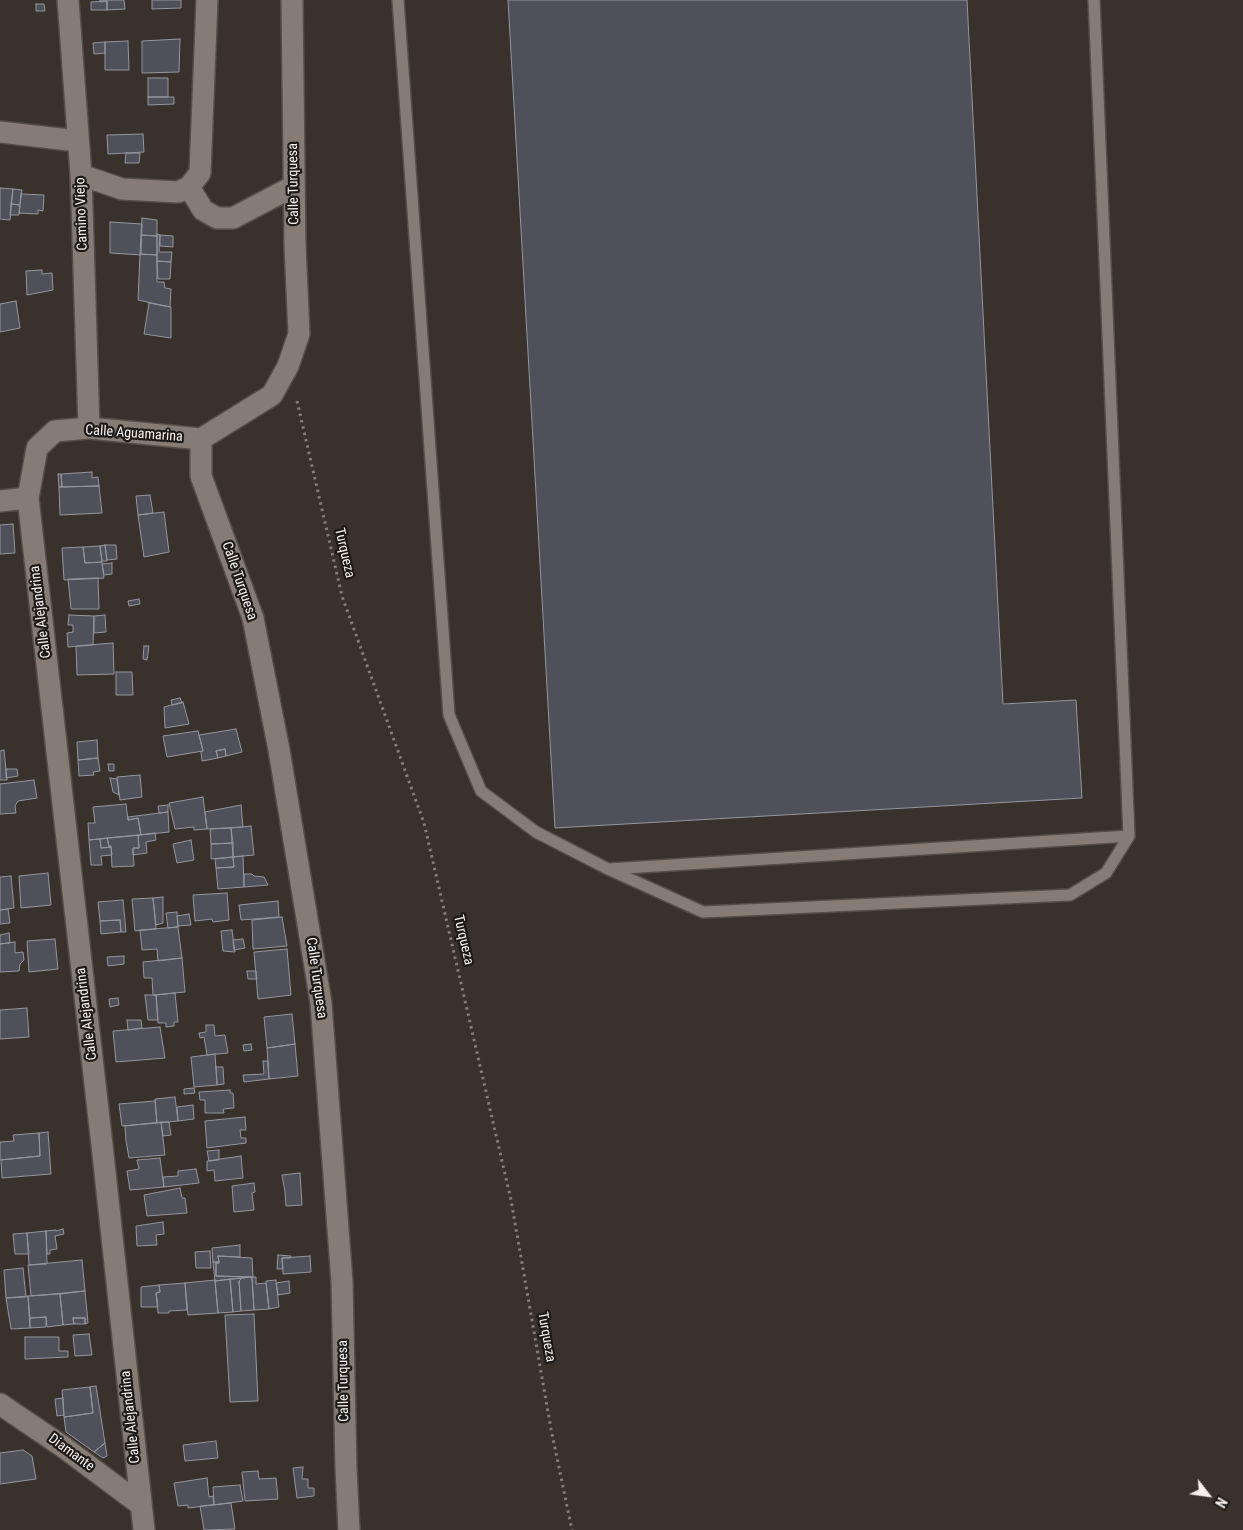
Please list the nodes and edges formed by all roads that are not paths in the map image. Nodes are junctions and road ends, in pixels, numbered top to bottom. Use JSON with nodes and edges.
{"nodes":[{"id":1,"x":68,"y":0,"type":"edge"},
{"id":2,"x":206,"y":0,"type":"edge"},
{"id":3,"x":292,"y":0,"type":"edge"},
{"id":4,"x":398,"y":0,"type":"edge"},
{"id":5,"x":1094,"y":0,"type":"edge"},
{"id":6,"x":0,"y":132,"type":"edge"},
{"id":7,"x":77,"y":140,"type":"junction"},
{"id":8,"x":81,"y":175,"type":"junction"},
{"id":9,"x":294,"y":186,"type":"junction"},
{"id":10,"x":189,"y":187,"type":"junction"},
{"id":11,"x":288,"y":366,"type":"joint"},
{"id":12,"x":89,"y":428,"type":"junction"},
{"id":13,"x":201,"y":439,"type":"junction"},
{"id":14,"x":28,"y":498,"type":"junction"},
{"id":15,"x":0,"y":501,"type":"edge"},
{"id":16,"x":1129,"y":836,"type":"junction"},
{"id":17,"x":608,"y":869,"type":"junction"},
{"id":18,"x":0,"y":1404,"type":"edge"},
{"id":19,"x":141,"y":1505,"type":"junction"},
{"id":20,"x":144,"y":1530,"type":"edge"},
{"id":21,"x":349,"y":1530,"type":"edge"}],
"edges":[{"from":1,"to":7,"type":"street","name":"Camino Viejo"},
{"from":2,"to":10,"type":"street"},
{"from":3,"to":9,"type":"street","name":"Calle Turquesa"},
{"from":4,"to":17,"type":"lane"},
{"from":5,"to":16,"type":"lane"},
{"from":6,"to":7,"type":"street"},
{"from":7,"to":8,"type":"street","name":"Camino Viejo"},
{"from":8,"to":10,"type":"street"},
{"from":8,"to":12,"type":"street","name":"Camino Viejo"},
{"from":9,"to":10,"type":"street"},
{"from":9,"to":11,"type":"street","name":"Calle Turquesa"},
{"from":11,"to":13,"type":"street","name":"Calle Aguamarina"},
{"from":12,"to":13,"type":"street","name":"Calle Aguamarina"},
{"from":12,"to":14,"type":"street","name":"Calle Aguamarina"},
{"from":13,"to":21,"type":"street","name":"Calle Turquesa"},
{"from":14,"to":15,"type":"street"},
{"from":14,"to":19,"type":"street","name":"Calle Alejandrina"},
{"from":16,"to":17,"type":"lane"},
{"from":16,"to":17,"type":"lane"},
{"from":18,"to":19,"type":"street","name":"Diamante"},
{"from":19,"to":20,"type":"street","name":"Calle Alejandrina"}]}
